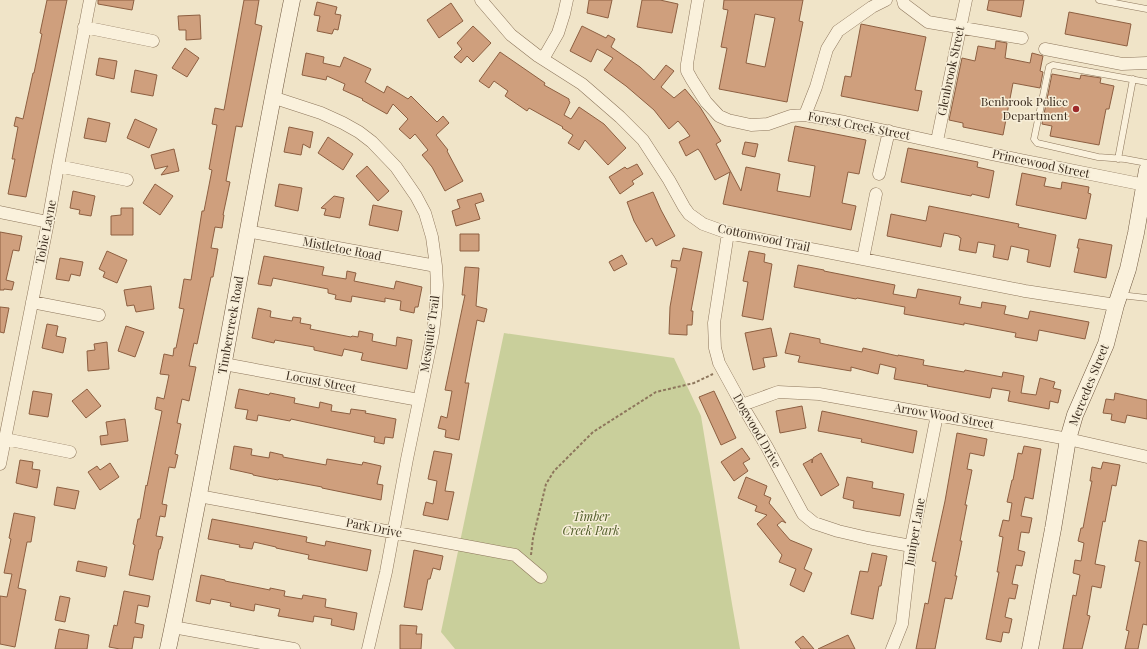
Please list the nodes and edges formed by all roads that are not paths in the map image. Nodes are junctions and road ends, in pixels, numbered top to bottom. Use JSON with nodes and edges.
{"nodes":[{"id":1,"x":90,"y":0,"type":"edge"},
{"id":2,"x":292,"y":0,"type":"edge"},
{"id":3,"x":481,"y":0,"type":"edge"},
{"id":4,"x":567,"y":0,"type":"edge"},
{"id":5,"x":698,"y":0,"type":"edge"},
{"id":6,"x":886,"y":0,"type":"edge"},
{"id":7,"x":903,"y":0,"type":"edge"},
{"id":8,"x":966,"y":0,"type":"edge"},
{"id":9,"x":1099,"y":0,"type":"edge"},
{"id":10,"x":1147,"y":9,"type":"edge"},
{"id":11,"x":84,"y":27,"type":"junction"},
{"id":12,"x":960,"y":28,"type":"junction"},
{"id":13,"x":1022,"y":38,"type":"dead end"},
{"id":14,"x":153,"y":41,"type":"dead end"},
{"id":15,"x":1045,"y":49,"type":"dead end"},
{"id":16,"x":543,"y":59,"type":"junction"},
{"id":17,"x":1147,"y":63,"type":"edge"},
{"id":18,"x":1133,"y":79,"type":"junction"},
{"id":19,"x":1147,"y":82,"type":"edge"},
{"id":20,"x":272,"y":98,"type":"junction"},
{"id":21,"x":805,"y":116,"type":"junction"},
{"id":22,"x":889,"y":131,"type":"junction"},
{"id":23,"x":937,"y":141,"type":"junction"},
{"id":24,"x":1118,"y":158,"type":"junction"},
{"id":25,"x":1147,"y":163,"type":"edge"},
{"id":26,"x":58,"y":166,"type":"junction"},
{"id":27,"x":1147,"y":170,"type":"edge"},
{"id":28,"x":879,"y":174,"type":"dead end"},
{"id":29,"x":127,"y":180,"type":"dead end"},
{"id":30,"x":1144,"y":185,"type":"junction"},
{"id":31,"x":876,"y":194,"type":"dead end"},
{"id":32,"x":0,"y":212,"type":"edge"},
{"id":33,"x":48,"y":222,"type":"junction"},
{"id":34,"x":248,"y":231,"type":"junction"},
{"id":35,"x":728,"y":233,"type":"junction"},
{"id":36,"x":864,"y":259,"type":"junction"},
{"id":37,"x":436,"y":266,"type":"junction"},
{"id":38,"x":1147,"y":298,"type":"edge"},
{"id":39,"x":1118,"y":300,"type":"junction"},
{"id":40,"x":32,"y":302,"type":"junction"},
{"id":41,"x":99,"y":315,"type":"dead end"},
{"id":42,"x":224,"y":364,"type":"junction"},
{"id":43,"x":419,"y":400,"type":"junction"},
{"id":44,"x":742,"y":405,"type":"junction"},
{"id":45,"x":937,"y":415,"type":"junction"},
{"id":46,"x":5,"y":439,"type":"junction"},
{"id":47,"x":1068,"y":440,"type":"junction"},
{"id":48,"x":70,"y":452,"type":"dead end"},
{"id":49,"x":1147,"y":457,"type":"edge"},
{"id":50,"x":0,"y":464,"type":"edge"},
{"id":51,"x":199,"y":496,"type":"junction"},
{"id":52,"x":393,"y":532,"type":"junction"},
{"id":53,"x":911,"y":546,"type":"junction"},
{"id":54,"x":541,"y":576,"type":"dead end"},
{"id":55,"x":173,"y":627,"type":"junction"},
{"id":56,"x":168,"y":649,"type":"edge"},
{"id":57,"x":294,"y":649,"type":"edge"},
{"id":58,"x":368,"y":649,"type":"edge"},
{"id":59,"x":892,"y":649,"type":"edge"},
{"id":60,"x":1030,"y":649,"type":"edge"}],
"edges":[{"from":1,"to":11,"type":"street","name":"Tobie Layne"},
{"from":2,"to":20,"type":"street","name":"Timbercreek Road"},
{"from":3,"to":16,"type":"street","name":"Cottonwood Trail"},
{"from":4,"to":16,"type":"street"},
{"from":5,"to":21,"type":"street","name":"Forest Creek Street"},
{"from":6,"to":21,"type":"street"},
{"from":7,"to":12,"type":"street"},
{"from":8,"to":12,"type":"street","name":"Glenbrook Street"},
{"from":9,"to":10,"type":"lane"},
{"from":11,"to":14,"type":"street"},
{"from":11,"to":26,"type":"street","name":"Tobie Layne"},
{"from":12,"to":13,"type":"street"},
{"from":12,"to":23,"type":"street","name":"Glenbrook Street"},
{"from":15,"to":17,"type":"street"},
{"from":16,"to":35,"type":"street","name":"Cottonwood Trail"},
{"from":18,"to":19,"type":"lane"},
{"from":18,"to":24,"type":"lane"},
{"from":18,"to":24,"type":"lane"},
{"from":20,"to":34,"type":"street","name":"Timbercreek Road"},
{"from":20,"to":37,"type":"street","name":"Mesquite Trail"},
{"from":21,"to":22,"type":"street","name":"Forest Creek Street"},
{"from":22,"to":23,"type":"street","name":"Forest Creek Street"},
{"from":22,"to":28,"type":"street"},
{"from":23,"to":30,"type":"street","name":"Princewood Street"},
{"from":24,"to":25,"type":"lane"},
{"from":26,"to":29,"type":"street"},
{"from":26,"to":33,"type":"street","name":"Tobie Layne"},
{"from":27,"to":30,"type":"street","name":"Mercedes Street"},
{"from":30,"to":39,"type":"street","name":"Mercedes Street"},
{"from":31,"to":36,"type":"street"},
{"from":32,"to":33,"type":"street"},
{"from":33,"to":40,"type":"street","name":"Tobie Layne"},
{"from":34,"to":37,"type":"street","name":"Mistletoe Road"},
{"from":34,"to":42,"type":"street","name":"Timbercreek Road"},
{"from":35,"to":36,"type":"street","name":"Cottonwood Trail"},
{"from":35,"to":44,"type":"street","name":"Dogwood Drive"},
{"from":36,"to":39,"type":"street","name":"Cottonwood Trail"},
{"from":37,"to":43,"type":"street","name":"Mesquite Trail"},
{"from":38,"to":39,"type":"lane"},
{"from":39,"to":47,"type":"street","name":"Mercedes Street"},
{"from":40,"to":41,"type":"street"},
{"from":40,"to":46,"type":"street","name":"Tobie Layne"},
{"from":42,"to":43,"type":"street","name":"Locust Street"},
{"from":42,"to":51,"type":"street","name":"Timbercreek Road"},
{"from":43,"to":52,"type":"street","name":"Mesquite Trail"},
{"from":44,"to":45,"type":"street","name":"Arrow Wood Street"},
{"from":44,"to":53,"type":"street","name":"Dogwood Drive"},
{"from":45,"to":47,"type":"street","name":"Arrow Wood Street"},
{"from":45,"to":53,"type":"street","name":"Juniper Lane"},
{"from":46,"to":48,"type":"street"},
{"from":46,"to":50,"type":"street","name":"Tobie Layne"},
{"from":47,"to":49,"type":"street","name":"Arrow Wood Street"},
{"from":47,"to":60,"type":"street","name":"Mercedes Street"},
{"from":51,"to":52,"type":"street","name":"Park Drive"},
{"from":51,"to":55,"type":"street","name":"Timbercreek Road"},
{"from":52,"to":54,"type":"street","name":"Park Drive"},
{"from":52,"to":58,"type":"street","name":"Mesquite Trail"},
{"from":53,"to":59,"type":"street","name":"Juniper Lane"},
{"from":55,"to":56,"type":"street","name":"Timbercreek Road"},
{"from":55,"to":57,"type":"street"}]}
